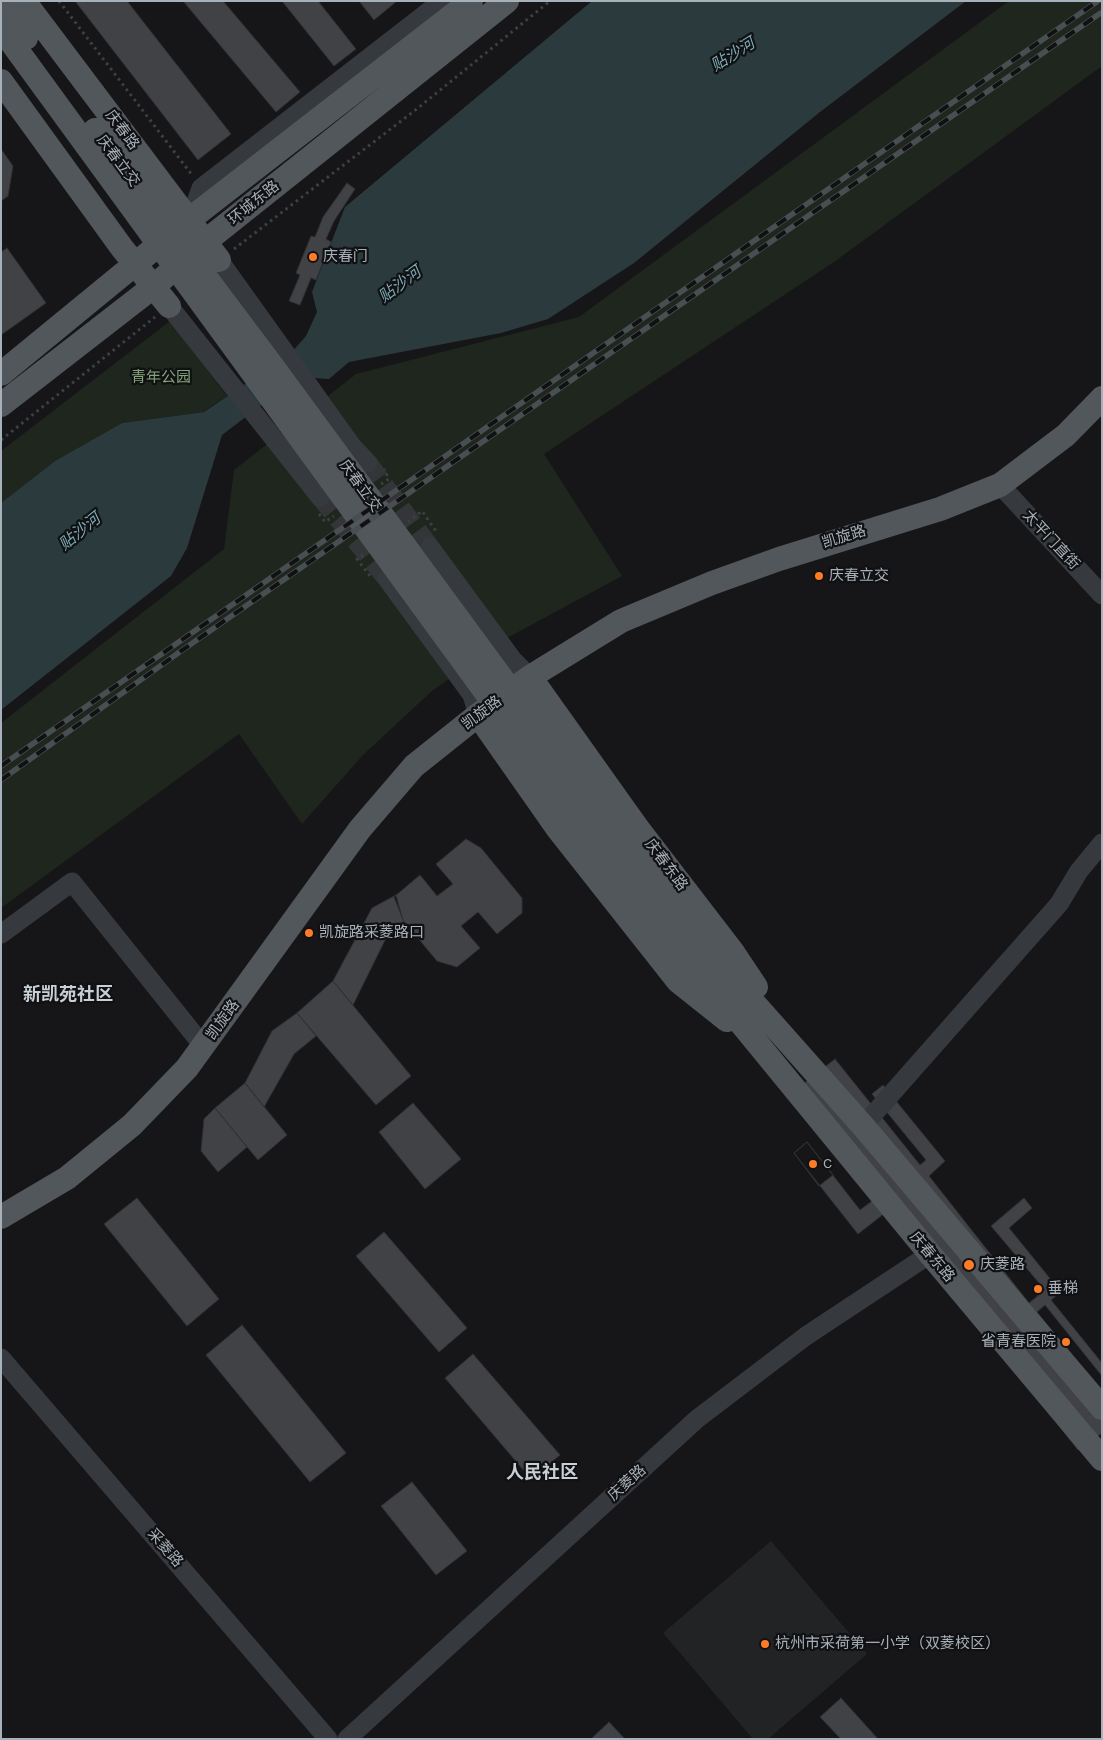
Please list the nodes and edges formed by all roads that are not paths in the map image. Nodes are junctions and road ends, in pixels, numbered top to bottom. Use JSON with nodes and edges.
{"nodes":[{"id":1,"x":24,"y":1,"type":"edge"},
{"id":2,"x":442,"y":1,"type":"edge"},
{"id":3,"x":471,"y":1,"type":"edge"},
{"id":4,"x":507,"y":1,"type":"edge"},
{"id":5,"x":1,"y":5,"type":"edge"},
{"id":6,"x":1,"y":28,"type":"edge"},
{"id":7,"x":1,"y":81,"type":"edge"},
{"id":8,"x":190,"y":219,"type":"junction"},
{"id":9,"x":206,"y":241,"type":"junction"},
{"id":10,"x":219,"y":260,"type":"joint"},
{"id":11,"x":136,"y":263,"type":"junction"},
{"id":12,"x":153,"y":287,"type":"junction"},
{"id":13,"x":169,"y":306,"type":"joint"},
{"id":14,"x":1,"y":374,"type":"edge"},
{"id":15,"x":1102,"y":398,"type":"edge"},
{"id":16,"x":1,"y":404,"type":"edge"},
{"id":17,"x":368,"y":463,"type":"tunnel mouth"},
{"id":18,"x":1000,"y":485,"type":"junction"},
{"id":19,"x":320,"y":497,"type":"tunnel mouth"},
{"id":20,"x":430,"y":547,"type":"tunnel mouth"},
{"id":21,"x":387,"y":579,"type":"tunnel mouth"},
{"id":22,"x":1102,"y":595,"type":"edge"},
{"id":23,"x":530,"y":677,"type":"junction"},
{"id":24,"x":478,"y":715,"type":"junction"},
{"id":25,"x":1102,"y":843,"type":"edge"},
{"id":26,"x":1,"y":934,"type":"edge"},
{"id":27,"x":713,"y":972,"type":"junction"},
{"id":28,"x":204,"y":1046,"type":"junction"},
{"id":29,"x":766,"y":1052,"type":"junction"},
{"id":30,"x":800,"y":1055,"type":"junction"},
{"id":31,"x":863,"y":1126,"type":"junction"},
{"id":32,"x":1,"y":1217,"type":"edge"},
{"id":33,"x":930,"y":1254,"type":"junction"},
{"id":34,"x":1,"y":1358,"type":"edge"},
{"id":35,"x":1102,"y":1408,"type":"edge"},
{"id":36,"x":1102,"y":1458,"type":"edge"},
{"id":37,"x":328,"y":1739,"type":"edge"},
{"id":38,"x":347,"y":1739,"type":"edge"}],
"edges":[{"from":1,"to":8,"type":"main road","name":"庆春路"},
{"from":2,"to":8,"type":"street"},
{"from":3,"to":8,"type":"main road","name":"环城东路"},
{"from":4,"to":9,"type":"main road","name":"环城东路"},
{"from":5,"to":27,"type":"main road","name":"庆春立交"},
{"from":6,"to":27,"type":"main road","name":"庆春立交"},
{"from":7,"to":11,"type":"main road"},
{"from":8,"to":9,"type":"main road","name":"庆春路"},
{"from":8,"to":11,"type":"main road","name":"环城东路"},
{"from":9,"to":10,"type":"main road","name":"庆春路"},
{"from":9,"to":12,"type":"main road","name":"环城东路"},
{"from":10,"to":17,"type":"street"},
{"from":11,"to":12,"type":"main road"},
{"from":11,"to":14,"type":"main road","name":"环城东路"},
{"from":12,"to":13,"type":"main road"},
{"from":12,"to":16,"type":"main road","name":"环城东路"},
{"from":13,"to":19,"type":"street"},
{"from":15,"to":18,"type":"main road","name":"凯旋路"},
{"from":18,"to":22,"type":"street","name":"太平门直街"},
{"from":18,"to":23,"type":"main road","name":"凯旋路"},
{"from":20,"to":23,"type":"street"},
{"from":21,"to":24,"type":"street"},
{"from":23,"to":24,"type":"main road","name":"凯旋路"},
{"from":23,"to":30,"type":"main road","name":"庆春东路"},
{"from":24,"to":28,"type":"main road","name":"凯旋路"},
{"from":24,"to":29,"type":"main road","name":"庆春东路"},
{"from":25,"to":31,"type":"street"},
{"from":26,"to":28,"type":"street"},
{"from":27,"to":29,"type":"main road","name":"庆春东路"},
{"from":27,"to":30,"type":"main road","name":"庆春东路"},
{"from":28,"to":32,"type":"main road","name":"凯旋路"},
{"from":29,"to":33,"type":"main road","name":"庆春东路"},
{"from":30,"to":31,"type":"main road","name":"庆春东路"},
{"from":31,"to":35,"type":"main road","name":"庆春东路"},
{"from":33,"to":36,"type":"main road","name":"庆春东路"},
{"from":33,"to":38,"type":"street","name":"庆菱路"},
{"from":34,"to":37,"type":"street","name":"采菱路"}]}
